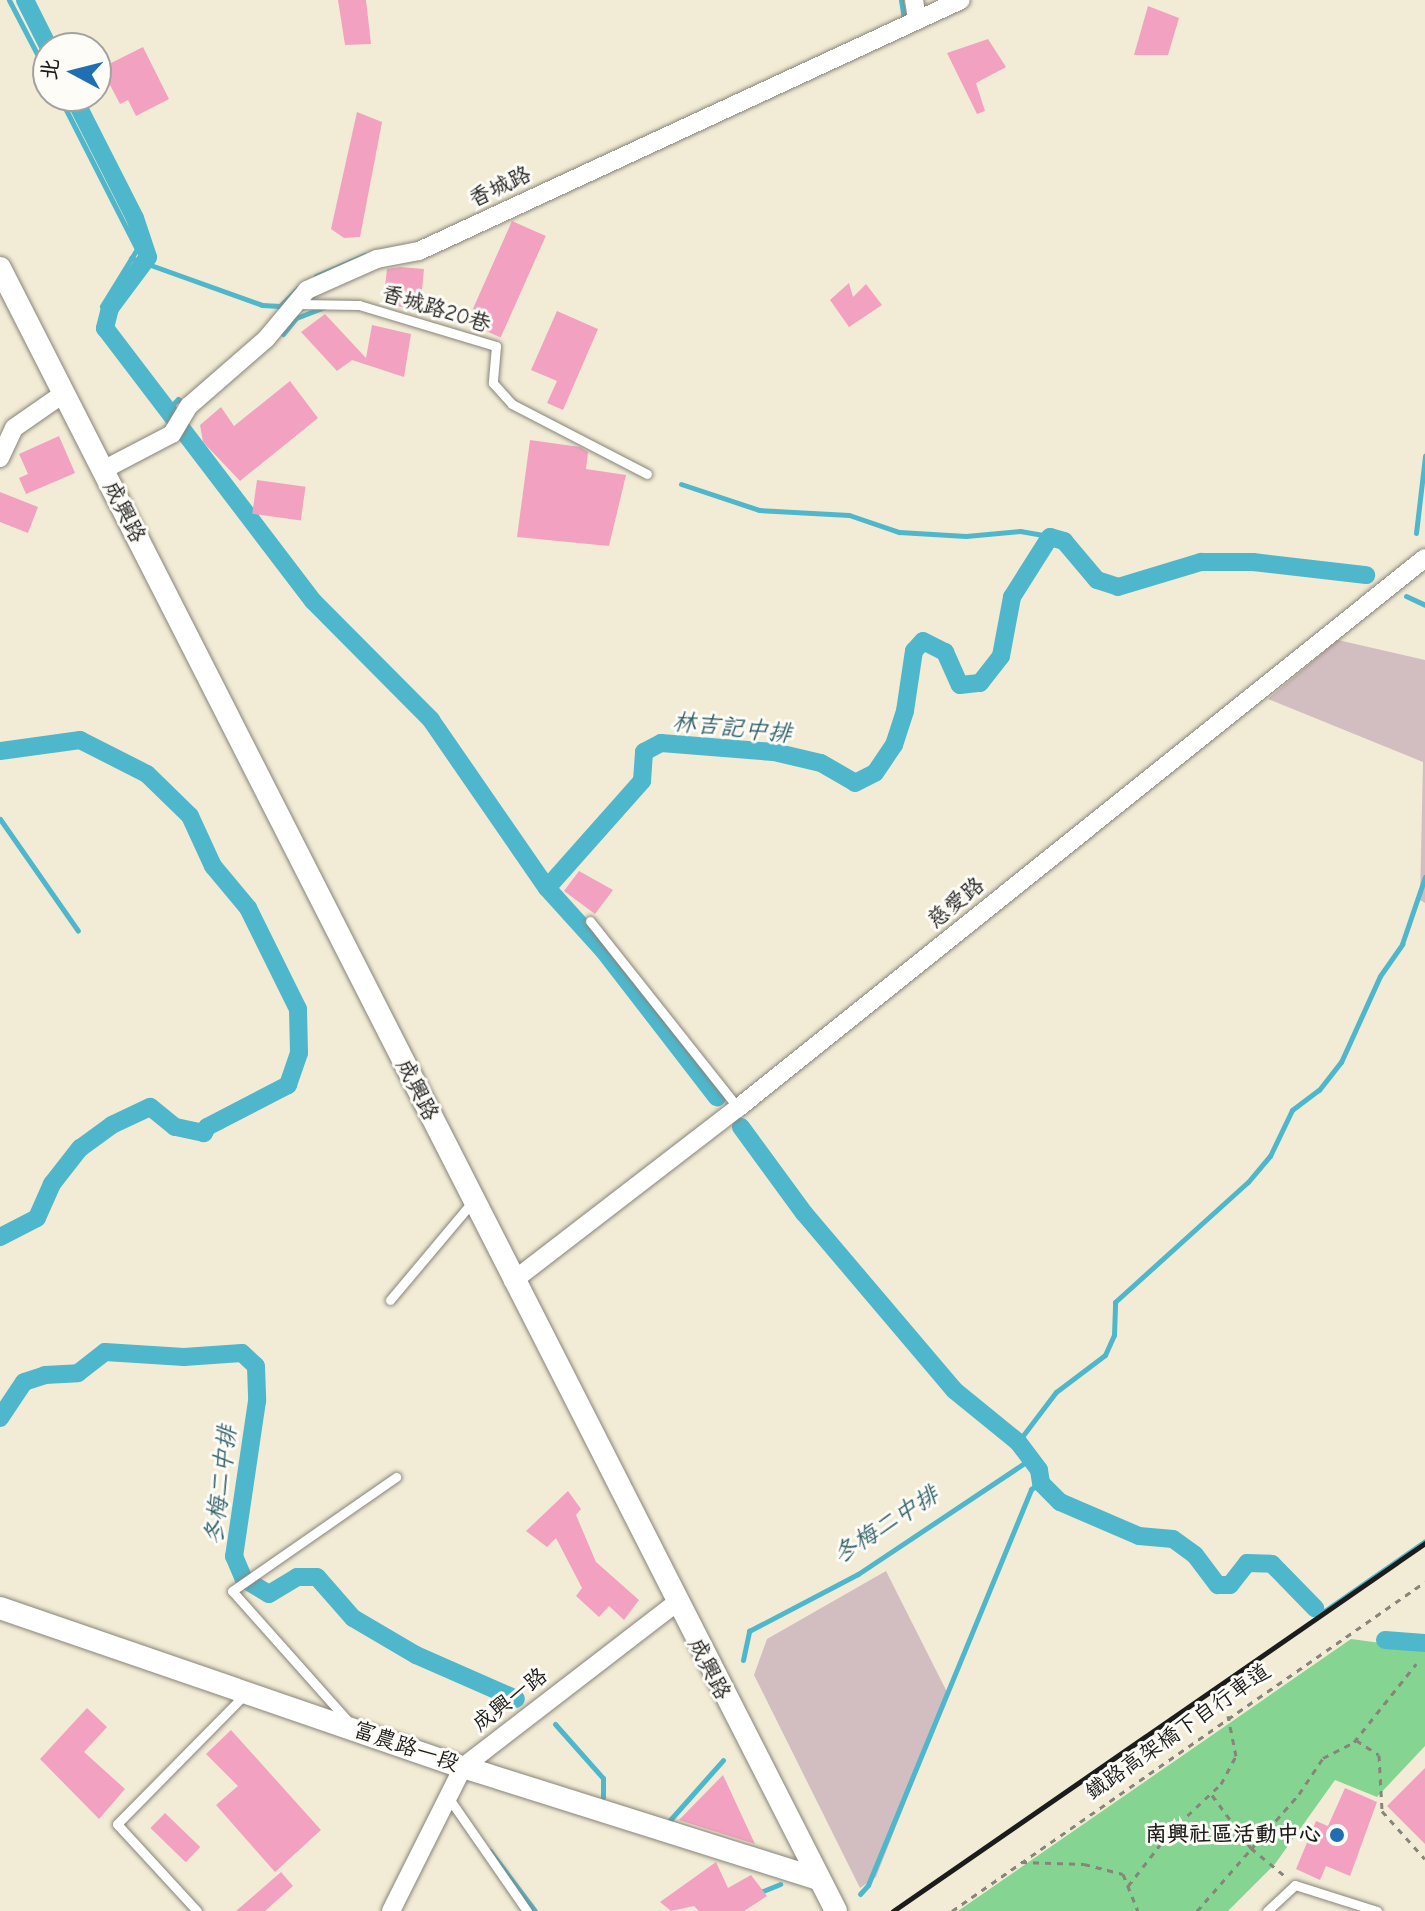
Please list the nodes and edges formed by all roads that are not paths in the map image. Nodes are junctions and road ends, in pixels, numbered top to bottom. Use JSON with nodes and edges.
{"nodes":[{"id":1,"x":914,"y":0,"type":"edge"},
{"id":2,"x":961,"y":0,"type":"edge"},
{"id":3,"x":917,"y":20,"type":"junction"},
{"id":4,"x":0,"y":268,"type":"edge"},
{"id":5,"x":294,"y":304,"type":"junction"},
{"id":6,"x":63,"y":394,"type":"junction"},
{"id":7,"x":7,"y":427,"type":"edge"},
{"id":8,"x":0,"y":458,"type":"edge"},
{"id":9,"x":103,"y":470,"type":"junction"},
{"id":10,"x":647,"y":474,"type":"dead end"},
{"id":11,"x":1425,"y":558,"type":"edge"},
{"id":12,"x":590,"y":921,"type":"dead end"},
{"id":13,"x":738,"y":1108,"type":"junction"},
{"id":14,"x":473,"y":1201,"type":"junction"},
{"id":15,"x":513,"y":1281,"type":"junction"},
{"id":16,"x":390,"y":1300,"type":"dead end"},
{"id":17,"x":396,"y":1477,"type":"dead end"},
{"id":18,"x":676,"y":1603,"type":"junction"},
{"id":19,"x":0,"y":1608,"type":"edge"},
{"id":20,"x":246,"y":1692,"type":"junction"},
{"id":21,"x":355,"y":1730,"type":"junction"},
{"id":22,"x":463,"y":1767,"type":"junction"},
{"id":23,"x":448,"y":1797,"type":"junction"},
{"id":24,"x":816,"y":1878,"type":"junction"},
{"id":25,"x":197,"y":1911,"type":"edge"},
{"id":26,"x":391,"y":1911,"type":"edge"},
{"id":27,"x":527,"y":1911,"type":"edge"},
{"id":28,"x":836,"y":1911,"type":"edge"},
{"id":29,"x":1267,"y":1911,"type":"edge"},
{"id":30,"x":1377,"y":1911,"type":"edge"}],
"edges":[{"from":1,"to":3,"type":"street"},
{"from":2,"to":3,"type":"street","name":"香城路"},
{"from":3,"to":5,"type":"street","name":"香城路"},
{"from":4,"to":6,"type":"street","name":"成興路"},
{"from":5,"to":9,"type":"street","name":"香城路"},
{"from":5,"to":10,"type":"lane","name":"香城路20巷"},
{"from":6,"to":7,"type":"street"},
{"from":6,"to":9,"type":"street","name":"成興路"},
{"from":7,"to":8,"type":"street"},
{"from":9,"to":14,"type":"street","name":"成興路"},
{"from":11,"to":13,"type":"street","name":"慈愛路"},
{"from":12,"to":13,"type":"lane"},
{"from":13,"to":15,"type":"street","name":"慈愛路"},
{"from":14,"to":15,"type":"street","name":"成興路"},
{"from":14,"to":16,"type":"lane"},
{"from":15,"to":18,"type":"street","name":"成興路"},
{"from":17,"to":21,"type":"lane"},
{"from":18,"to":22,"type":"street","name":"成興一路"},
{"from":18,"to":24,"type":"street","name":"成興路"},
{"from":19,"to":20,"type":"street","name":"富農路一段"},
{"from":20,"to":21,"type":"street","name":"富農路一段"},
{"from":20,"to":25,"type":"lane"},
{"from":21,"to":22,"type":"street","name":"富農路一段"},
{"from":22,"to":23,"type":"street","name":"成興一路"},
{"from":22,"to":24,"type":"street","name":"富農路一段"},
{"from":23,"to":26,"type":"street","name":"成興一路"},
{"from":23,"to":27,"type":"lane"},
{"from":24,"to":28,"type":"street","name":"成興路"},
{"from":29,"to":30,"type":"lane"}]}
